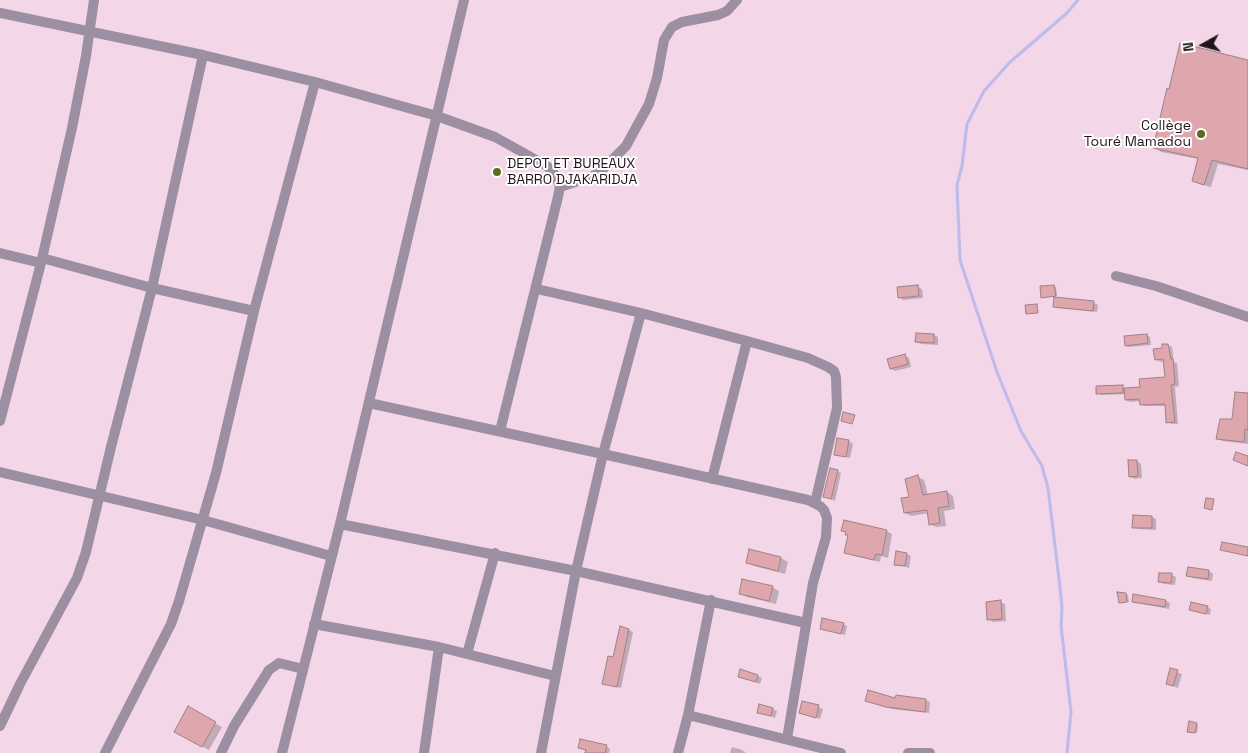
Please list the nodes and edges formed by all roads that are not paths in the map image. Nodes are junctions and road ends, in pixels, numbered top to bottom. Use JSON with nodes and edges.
{"nodes":[{"id":1,"x":94,"y":0,"type":"edge"},
{"id":2,"x":464,"y":0,"type":"edge"},
{"id":3,"x":737,"y":0,"type":"edge"},
{"id":4,"x":0,"y":13,"type":"edge"},
{"id":5,"x":89,"y":31,"type":"junction"},
{"id":6,"x":203,"y":55,"type":"junction"},
{"id":7,"x":315,"y":82,"type":"junction"},
{"id":8,"x":437,"y":116,"type":"junction"},
{"id":9,"x":560,"y":187,"type":"junction"},
{"id":10,"x":0,"y":253,"type":"edge"},
{"id":11,"x":42,"y":260,"type":"junction"},
{"id":12,"x":1116,"y":276,"type":"dead end"},
{"id":13,"x":152,"y":288,"type":"junction"},
{"id":14,"x":537,"y":288,"type":"junction"},
{"id":15,"x":254,"y":311,"type":"junction"},
{"id":16,"x":641,"y":313,"type":"junction"},
{"id":17,"x":1248,"y":317,"type":"edge"},
{"id":18,"x":747,"y":341,"type":"junction"},
{"id":19,"x":368,"y":403,"type":"junction"},
{"id":20,"x":0,"y":421,"type":"edge"},
{"id":21,"x":500,"y":431,"type":"junction"},
{"id":22,"x":603,"y":454,"type":"junction"},
{"id":23,"x":0,"y":472,"type":"edge"},
{"id":24,"x":712,"y":478,"type":"junction"},
{"id":25,"x":100,"y":495,"type":"junction"},
{"id":26,"x":815,"y":503,"type":"junction"},
{"id":27,"x":203,"y":520,"type":"junction"},
{"id":28,"x":340,"y":524,"type":"junction"},
{"id":29,"x":495,"y":553,"type":"junction"},
{"id":30,"x":331,"y":556,"type":"junction"},
{"id":31,"x":576,"y":571,"type":"junction"},
{"id":32,"x":711,"y":600,"type":"junction"},
{"id":33,"x":806,"y":623,"type":"junction"},
{"id":34,"x":314,"y":624,"type":"junction"},
{"id":35,"x":438,"y":647,"type":"junction"},
{"id":36,"x":467,"y":654,"type":"junction"},
{"id":37,"x":303,"y":669,"type":"junction"},
{"id":38,"x":555,"y":676,"type":"junction"},
{"id":39,"x":688,"y":715,"type":"junction"},
{"id":40,"x":0,"y":726,"type":"edge"},
{"id":41,"x":787,"y":739,"type":"junction"},
{"id":42,"x":105,"y":753,"type":"edge"},
{"id":43,"x":221,"y":753,"type":"edge"},
{"id":44,"x":282,"y":753,"type":"edge"},
{"id":45,"x":424,"y":753,"type":"edge"},
{"id":46,"x":541,"y":753,"type":"edge"},
{"id":47,"x":678,"y":753,"type":"edge"},
{"id":48,"x":841,"y":753,"type":"edge"},
{"id":49,"x":908,"y":753,"type":"edge"},
{"id":50,"x":930,"y":753,"type":"edge"}],
"edges":[{"from":1,"to":5,"type":"street"},
{"from":2,"to":8,"type":"street"},
{"from":3,"to":9,"type":"street"},
{"from":4,"to":5,"type":"street"},
{"from":5,"to":6,"type":"street"},
{"from":5,"to":11,"type":"street"},
{"from":6,"to":7,"type":"street"},
{"from":6,"to":13,"type":"street"},
{"from":7,"to":8,"type":"street"},
{"from":7,"to":15,"type":"street"},
{"from":8,"to":9,"type":"street"},
{"from":8,"to":19,"type":"street"},
{"from":9,"to":14,"type":"street"},
{"from":10,"to":11,"type":"street"},
{"from":11,"to":13,"type":"street"},
{"from":11,"to":20,"type":"street"},
{"from":12,"to":17,"type":"street"},
{"from":13,"to":15,"type":"street"},
{"from":13,"to":25,"type":"street"},
{"from":14,"to":16,"type":"street"},
{"from":14,"to":21,"type":"street"},
{"from":15,"to":27,"type":"street"},
{"from":16,"to":18,"type":"street"},
{"from":16,"to":22,"type":"street"},
{"from":18,"to":24,"type":"street"},
{"from":18,"to":26,"type":"street"},
{"from":19,"to":21,"type":"street"},
{"from":19,"to":28,"type":"street"},
{"from":21,"to":22,"type":"street"},
{"from":22,"to":24,"type":"street"},
{"from":22,"to":31,"type":"street"},
{"from":23,"to":25,"type":"street"},
{"from":24,"to":26,"type":"street"},
{"from":25,"to":27,"type":"street"},
{"from":25,"to":40,"type":"street"},
{"from":26,"to":33,"type":"street"},
{"from":27,"to":30,"type":"street"},
{"from":27,"to":42,"type":"street"},
{"from":28,"to":29,"type":"street"},
{"from":28,"to":30,"type":"street"},
{"from":29,"to":31,"type":"street"},
{"from":29,"to":36,"type":"street"},
{"from":30,"to":34,"type":"street"},
{"from":31,"to":32,"type":"street"},
{"from":31,"to":38,"type":"street"},
{"from":32,"to":33,"type":"street"},
{"from":32,"to":39,"type":"street"},
{"from":33,"to":41,"type":"street"},
{"from":34,"to":35,"type":"street"},
{"from":34,"to":37,"type":"street"},
{"from":35,"to":36,"type":"street"},
{"from":35,"to":45,"type":"street"},
{"from":36,"to":38,"type":"street"},
{"from":37,"to":43,"type":"street"},
{"from":37,"to":44,"type":"street"},
{"from":38,"to":46,"type":"street"},
{"from":39,"to":41,"type":"street"},
{"from":39,"to":47,"type":"street"},
{"from":41,"to":48,"type":"street"},
{"from":49,"to":50,"type":"street"}]}
